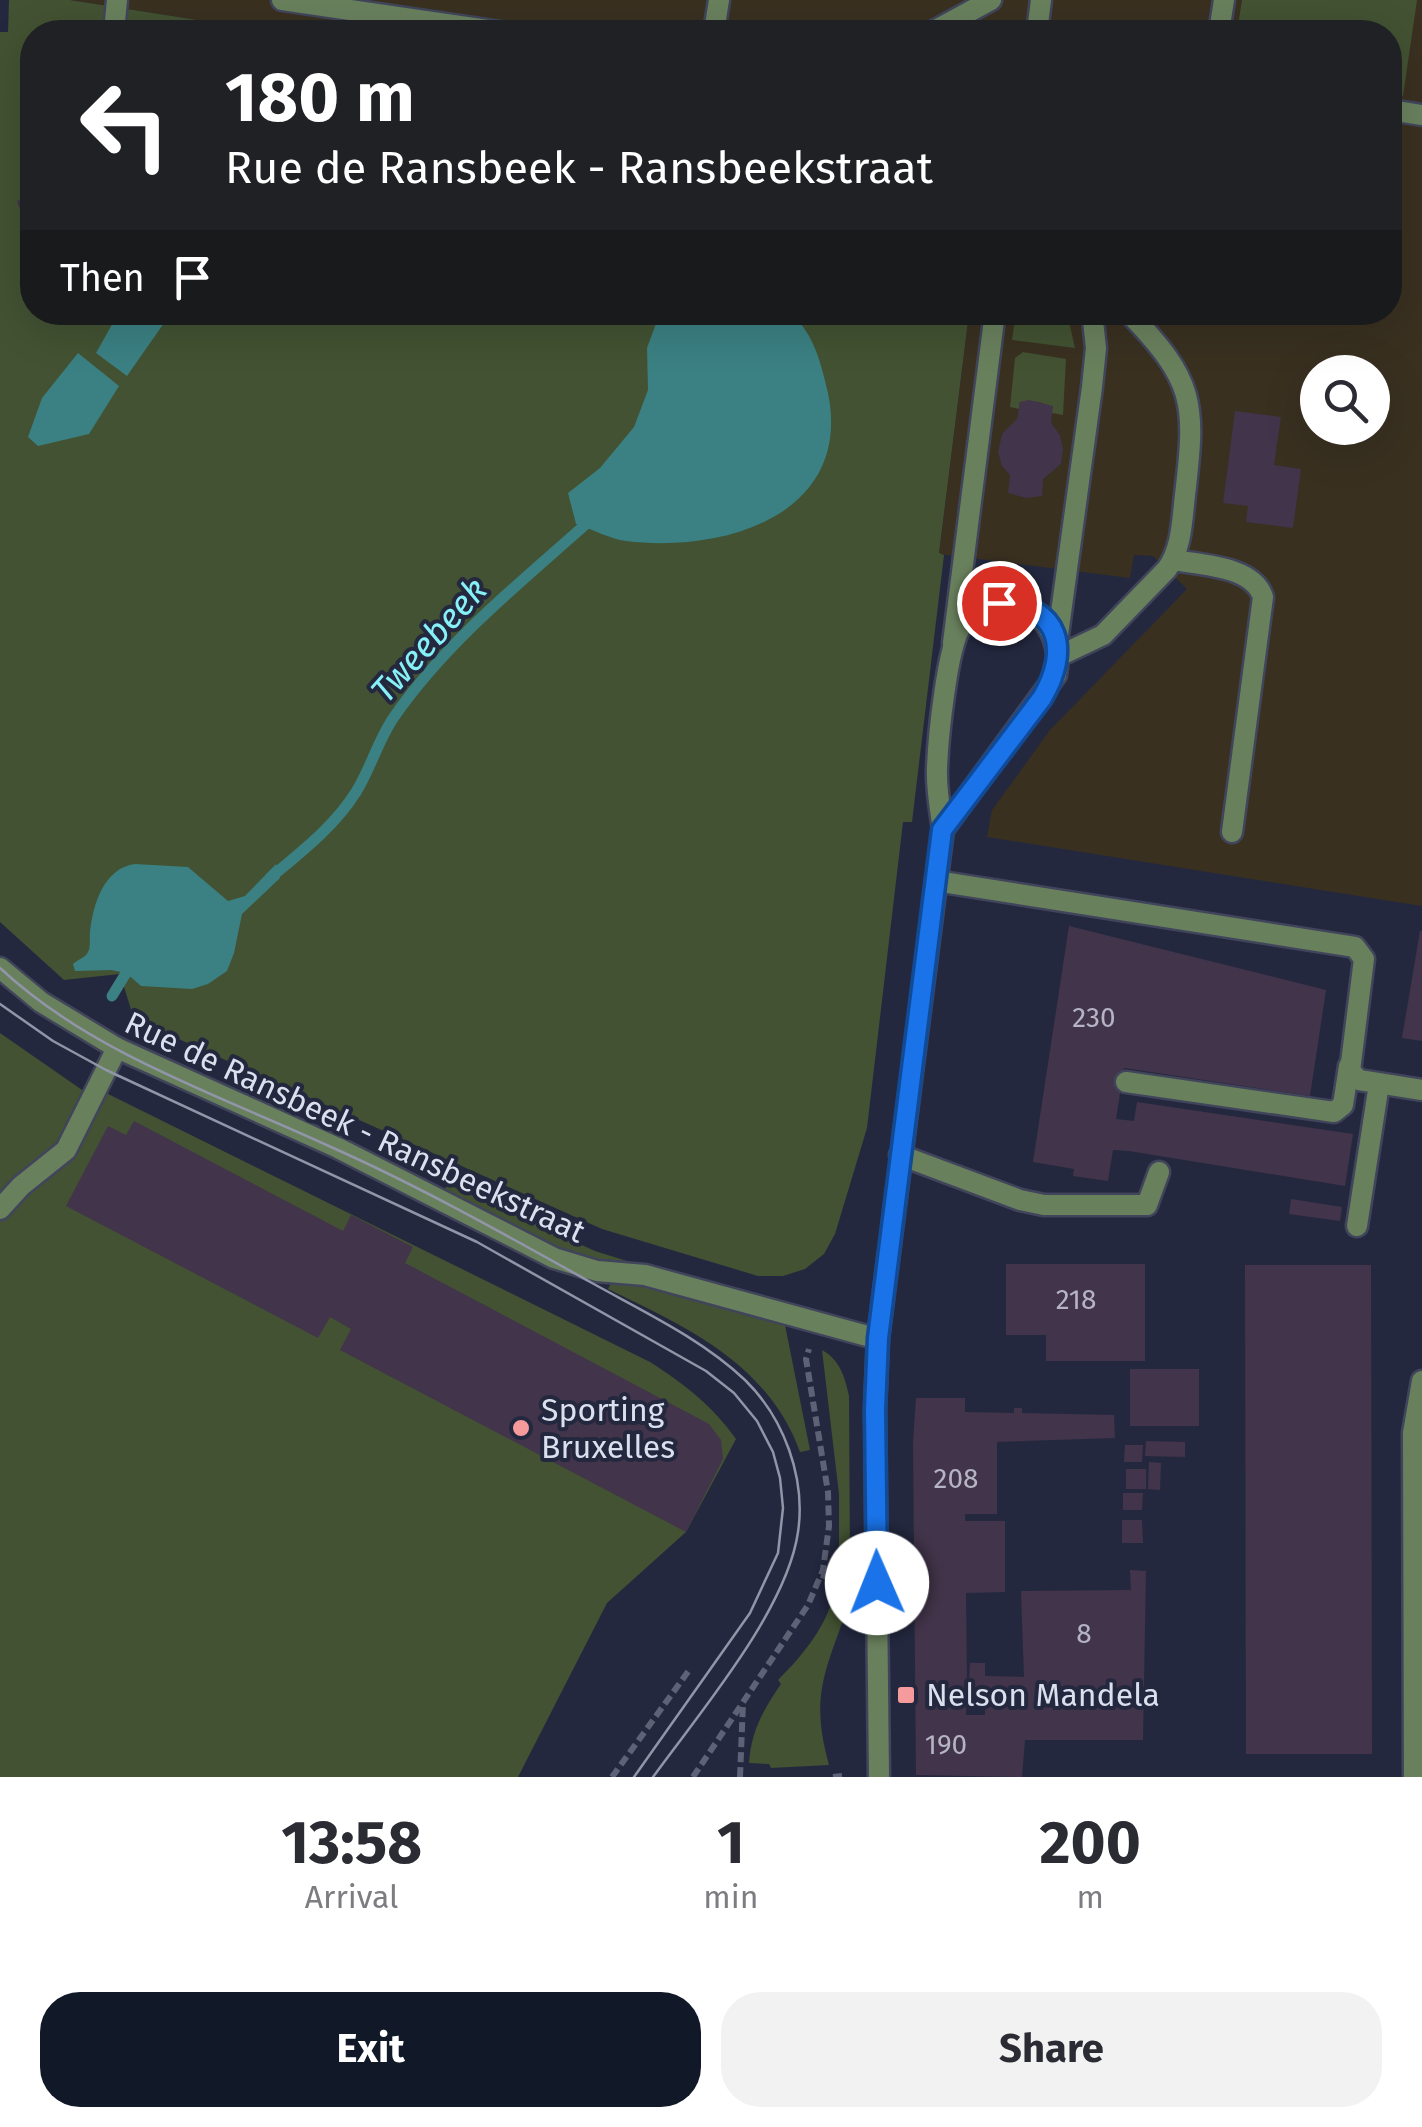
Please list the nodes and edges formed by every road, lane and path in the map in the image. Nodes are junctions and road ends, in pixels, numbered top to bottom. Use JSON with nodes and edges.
{"nodes":[{"id":1,"x":282,"y":0,"type":"edge"},
{"id":2,"x":991,"y":0,"type":"edge"},
{"id":3,"x":414,"y":10,"type":"edge"},
{"id":4,"x":454,"y":20,"type":"edge"},
{"id":5,"x":954,"y":20,"type":"edge"},
{"id":6,"x":993,"y":325,"type":"edge"},
{"id":7,"x":1093,"y":325,"type":"edge"},
{"id":8,"x":1140,"y":325,"type":"edge"},
{"id":9,"x":1173,"y":560,"type":"junction"},
{"id":10,"x":953,"y":644,"type":"junction"},
{"id":11,"x":1058,"y":649,"type":"junction"},
{"id":12,"x":942,"y":830,"type":"junction"},
{"id":13,"x":1232,"y":832,"type":"dead end"},
{"id":14,"x":936,"y":881,"type":"junction"},
{"id":15,"x":0,"y":968,"type":"edge"},
{"id":16,"x":117,"y":1048,"type":"junction"},
{"id":17,"x":1349,"y":1066,"type":"junction"},
{"id":18,"x":1126,"y":1082,"type":"dead end"},
{"id":19,"x":1379,"y":1084,"type":"junction"},
{"id":20,"x":1422,"y":1090,"type":"edge"},
{"id":21,"x":900,"y":1155,"type":"junction"},
{"id":22,"x":1159,"y":1172,"type":"dead end"},
{"id":23,"x":0,"y":1209,"type":"edge"},
{"id":24,"x":539,"y":1216,"type":"dead end"},
{"id":25,"x":1357,"y":1226,"type":"dead end"},
{"id":26,"x":585,"y":1236,"type":"dead end"},
{"id":27,"x":817,"y":1322,"type":"junction"},
{"id":28,"x":878,"y":1338,"type":"junction"},
{"id":29,"x":1422,"y":1381,"type":"edge"},
{"id":30,"x":821,"y":1575,"type":"junction"},
{"id":31,"x":855,"y":1586,"type":"dead end"},
{"id":32,"x":690,"y":1669,"type":"dead end"},
{"id":33,"x":743,"y":1702,"type":"junction"},
{"id":34,"x":842,"y":1776,"type":"edge"},
{"id":35,"x":612,"y":1777,"type":"edge"},
{"id":36,"x":693,"y":1777,"type":"edge"},
{"id":37,"x":740,"y":1777,"type":"edge"},
{"id":38,"x":833,"y":1777,"type":"edge"},
{"id":39,"x":879,"y":1777,"type":"edge"},
{"id":40,"x":1414,"y":1777,"type":"edge"}],
"edges":[{"from":1,"to":3,"type":"street"},
{"from":2,"to":5,"type":"street"},
{"from":3,"to":4,"type":"street"},
{"from":6,"to":10,"type":"street"},
{"from":7,"to":11,"type":"street"},
{"from":8,"to":9,"type":"street"},
{"from":9,"to":11,"type":"street"},
{"from":9,"to":13,"type":"street"},
{"from":10,"to":11,"type":"street"},
{"from":10,"to":12,"type":"street"},
{"from":11,"to":12,"type":"street"},
{"from":12,"to":14,"type":"street"},
{"from":14,"to":17,"type":"street"},
{"from":14,"to":21,"type":"street"},
{"from":15,"to":16,"type":"street","name":"Rue de Ransbeek - Ransbeekstraat"},
{"from":16,"to":23,"type":"street"},
{"from":16,"to":27,"type":"street","name":"Rue de Ransbeek - Ransbeekstraat"},
{"from":17,"to":18,"type":"street"},
{"from":17,"to":19,"type":"street"},
{"from":19,"to":20,"type":"street"},
{"from":19,"to":25,"type":"street"},
{"from":21,"to":22,"type":"street"},
{"from":21,"to":28,"type":"street"},
{"from":24,"to":26,"type":"path"},
{"from":27,"to":28,"type":"street","name":"Rue de Ransbeek - Ransbeekstraat"},
{"from":27,"to":30,"type":"path"},
{"from":28,"to":39,"type":"street"},
{"from":29,"to":40,"type":"street"},
{"from":30,"to":31,"type":"path"},
{"from":30,"to":33,"type":"path"},
{"from":32,"to":35,"type":"path"},
{"from":33,"to":36,"type":"path"},
{"from":33,"to":37,"type":"path"},
{"from":34,"to":38,"type":"path"}]}
